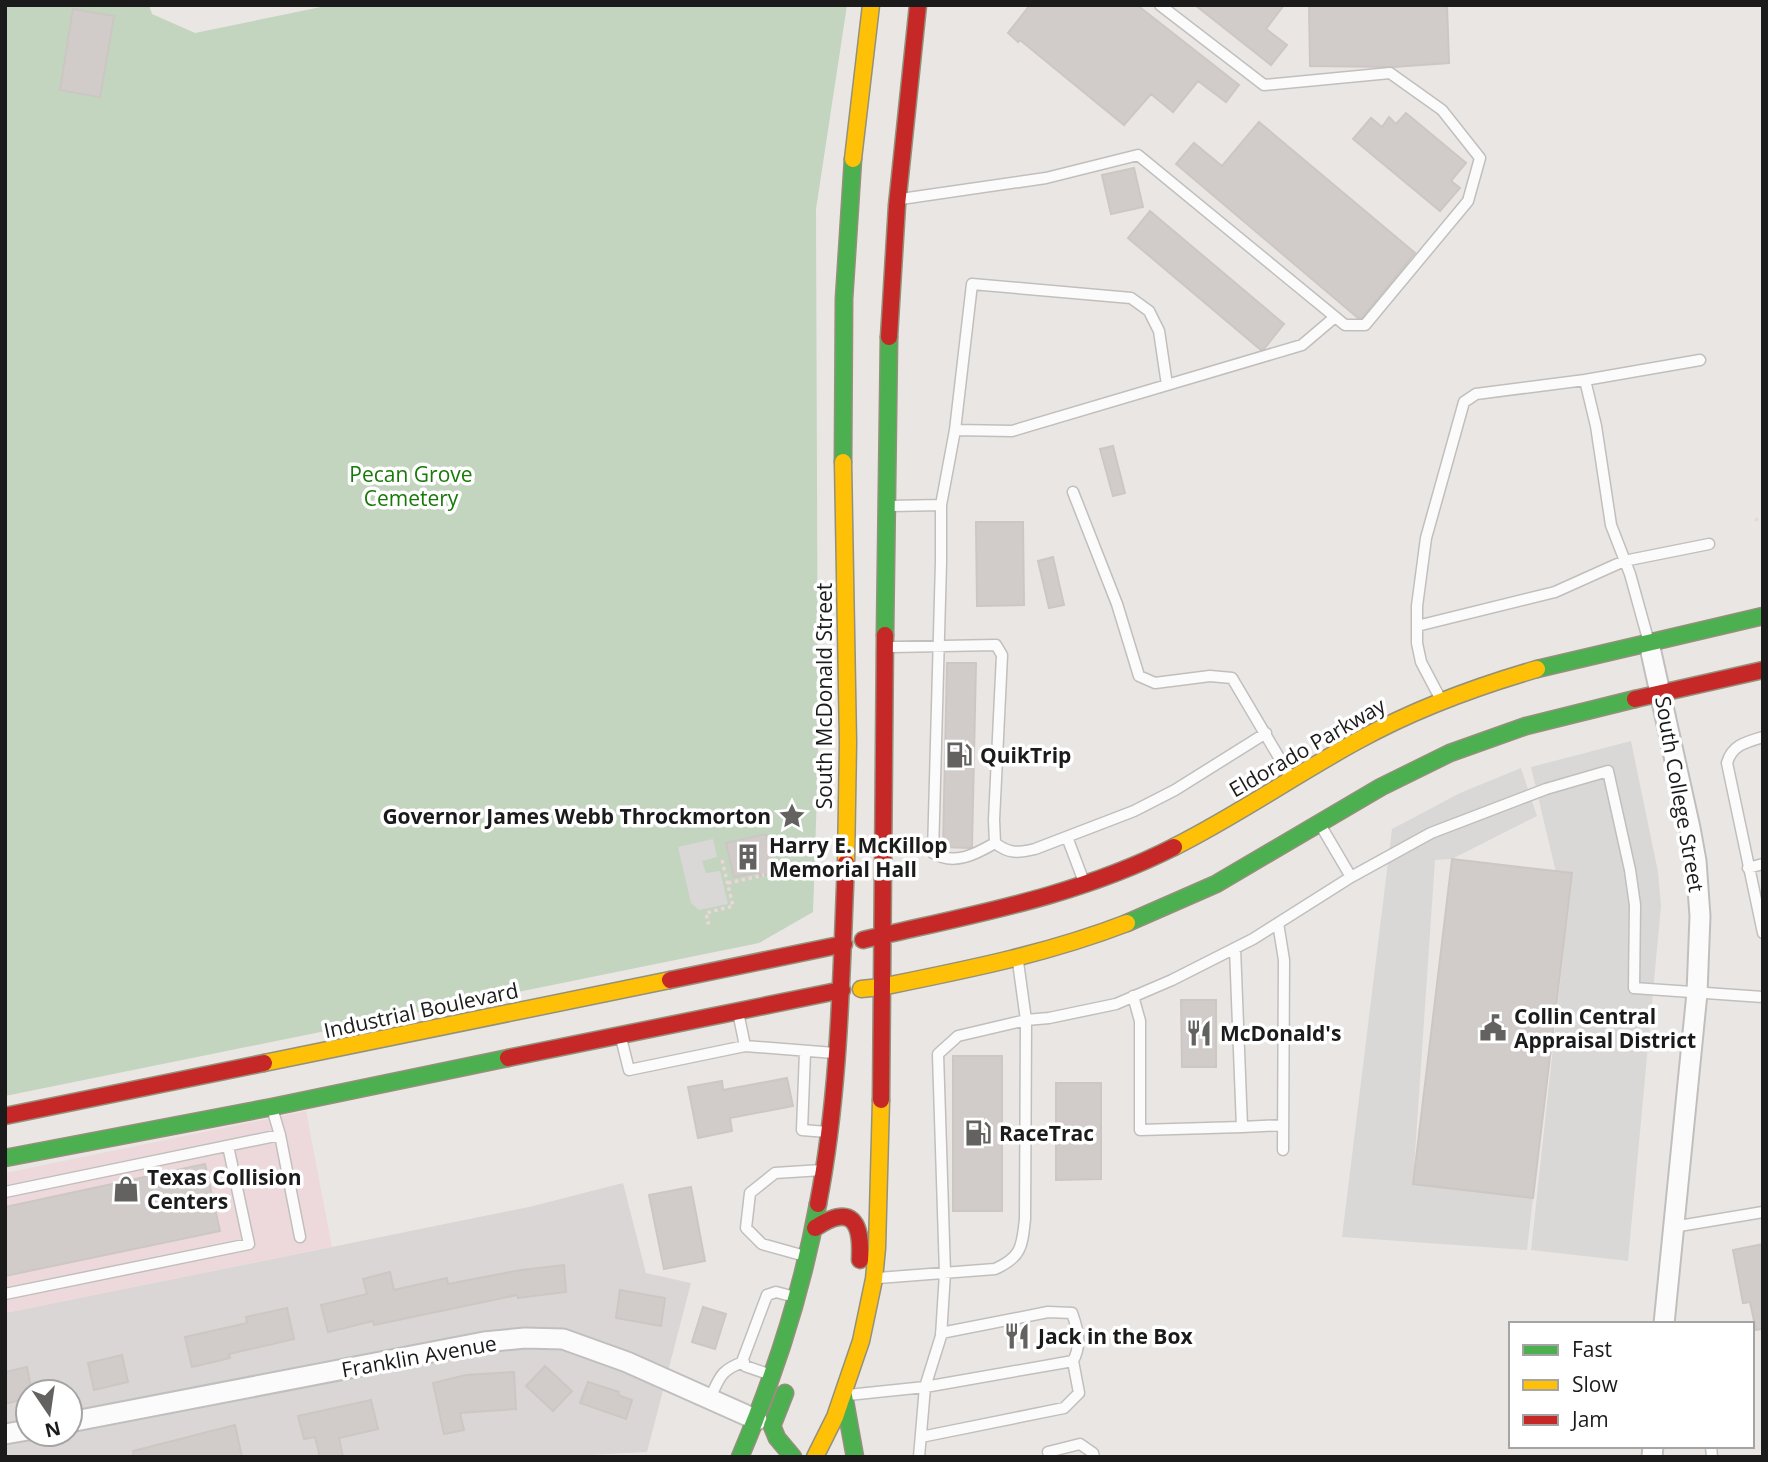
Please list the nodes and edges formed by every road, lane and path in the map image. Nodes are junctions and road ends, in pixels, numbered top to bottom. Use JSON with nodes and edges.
{"nodes":[{"id":1,"x":871,"y":5,"type":"edge"},
{"id":2,"x":918,"y":5,"type":"edge"},
{"id":3,"x":1160,"y":5,"type":"edge"},
{"id":4,"x":897,"y":200,"type":"junction"},
{"id":5,"x":1335,"y":317,"type":"junction"},
{"id":6,"x":1700,"y":360,"type":"dead end"},
{"id":7,"x":1585,"y":380,"type":"junction"},
{"id":8,"x":1167,"y":386,"type":"junction"},
{"id":9,"x":955,"y":430,"type":"junction"},
{"id":10,"x":1073,"y":492,"type":"dead end"},
{"id":11,"x":941,"y":505,"type":"junction"},
{"id":12,"x":887,"y":506,"type":"junction"},
{"id":13,"x":1755,"y":519,"type":"dead end"},
{"id":14,"x":1763,"y":521,"type":"edge"},
{"id":15,"x":1709,"y":544,"type":"dead end"},
{"id":16,"x":1624,"y":561,"type":"junction"},
{"id":17,"x":1763,"y":616,"type":"edge"},
{"id":18,"x":1417,"y":626,"type":"junction"},
{"id":19,"x":1649,"y":643,"type":"junction"},
{"id":20,"x":866,"y":647,"type":"junction"},
{"id":21,"x":939,"y":647,"type":"junction"},
{"id":22,"x":1763,"y":670,"type":"edge"},
{"id":23,"x":1662,"y":694,"type":"junction"},
{"id":24,"x":1441,"y":701,"type":"junction"},
{"id":25,"x":1266,"y":733,"type":"junction"},
{"id":26,"x":1763,"y":737,"type":"edge"},
{"id":27,"x":866,"y":777,"type":"junction"},
{"id":28,"x":1295,"y":784,"type":"junction"},
{"id":29,"x":1315,"y":816,"type":"junction"},
{"id":30,"x":1067,"y":837,"type":"junction"},
{"id":31,"x":995,"y":843,"type":"junction"},
{"id":32,"x":725,"y":860,"type":"dead end"},
{"id":33,"x":1763,"y":864,"type":"edge"},
{"id":34,"x":1748,"y":868,"type":"junction"},
{"id":35,"x":764,"y":875,"type":"dead end"},
{"id":36,"x":1351,"y":877,"type":"junction"},
{"id":37,"x":728,"y":883,"type":"junction"},
{"id":38,"x":1085,"y":886,"type":"junction"},
{"id":39,"x":710,"y":922,"type":"dead end"},
{"id":40,"x":1278,"y":923,"type":"junction"},
{"id":41,"x":1763,"y":933,"type":"edge"},
{"id":42,"x":881,"y":936,"type":"junction"},
{"id":43,"x":844,"y":944,"type":"junction"},
{"id":44,"x":1235,"y":948,"type":"junction"},
{"id":45,"x":1017,"y":958,"type":"junction"},
{"id":46,"x":881,"y":987,"type":"junction"},
{"id":47,"x":842,"y":990,"type":"junction"},
{"id":48,"x":1697,"y":993,"type":"junction"},
{"id":49,"x":1133,"y":996,"type":"junction"},
{"id":50,"x":1763,"y":997,"type":"edge"},
{"id":51,"x":738,"y":1012,"type":"junction"},
{"id":52,"x":1026,"y":1020,"type":"junction"},
{"id":53,"x":621,"y":1035,"type":"junction"},
{"id":54,"x":745,"y":1046,"type":"junction"},
{"id":55,"x":805,"y":1052,"type":"junction"},
{"id":56,"x":838,"y":1054,"type":"junction"},
{"id":57,"x":138,"y":1101,"type":"junction"},
{"id":58,"x":270,"y":1102,"type":"junction"},
{"id":59,"x":5,"y":1116,"type":"edge"},
{"id":60,"x":1283,"y":1125,"type":"junction"},
{"id":61,"x":1242,"y":1127,"type":"junction"},
{"id":62,"x":144,"y":1132,"type":"junction"},
{"id":63,"x":831,"y":1133,"type":"junction"},
{"id":64,"x":280,"y":1135,"type":"junction"},
{"id":65,"x":228,"y":1146,"type":"junction"},
{"id":66,"x":1283,"y":1150,"type":"dead end"},
{"id":67,"x":5,"y":1158,"type":"edge"},
{"id":68,"x":826,"y":1170,"type":"junction"},
{"id":69,"x":5,"y":1192,"type":"edge"},
{"id":70,"x":1763,"y":1212,"type":"edge"},
{"id":71,"x":1673,"y":1227,"type":"junction"},
{"id":72,"x":816,"y":1228,"type":"junction"},
{"id":73,"x":300,"y":1237,"type":"dead end"},
{"id":74,"x":808,"y":1260,"type":"junction"},
{"id":75,"x":944,"y":1273,"type":"junction"},
{"id":76,"x":874,"y":1279,"type":"junction"},
{"id":77,"x":5,"y":1294,"type":"edge"},
{"id":78,"x":799,"y":1298,"type":"junction"},
{"id":79,"x":808,"y":1313,"type":"dead end"},
{"id":80,"x":1664,"y":1322,"type":"edge"},
{"id":81,"x":941,"y":1333,"type":"junction"},
{"id":82,"x":860,"y":1341,"type":"junction"},
{"id":83,"x":1073,"y":1361,"type":"junction"},
{"id":84,"x":743,"y":1362,"type":"junction"},
{"id":85,"x":781,"y":1380,"type":"junction"},
{"id":86,"x":925,"y":1387,"type":"junction"},
{"id":87,"x":844,"y":1396,"type":"junction"},
{"id":88,"x":709,"y":1400,"type":"junction"},
{"id":89,"x":84,"y":1419,"type":"edge"},
{"id":90,"x":757,"y":1420,"type":"junction"},
{"id":91,"x":922,"y":1437,"type":"junction"},
{"id":92,"x":1048,"y":1452,"type":"dead end"},
{"id":93,"x":740,"y":1457,"type":"edge"},
{"id":94,"x":793,"y":1457,"type":"edge"},
{"id":95,"x":815,"y":1457,"type":"edge"},
{"id":96,"x":855,"y":1457,"type":"edge"},
{"id":97,"x":919,"y":1457,"type":"edge"},
{"id":98,"x":1094,"y":1457,"type":"edge"}],
"edges":[{"from":1,"to":20,"type":"main road","name":"South McDonald Street"},
{"from":2,"to":4,"type":"main road","name":"South McDonald Street"},
{"from":3,"to":5,"type":"lane"},
{"from":4,"to":5,"type":"lane"},
{"from":4,"to":12,"type":"main road","name":"South McDonald Street"},
{"from":5,"to":8,"type":"lane"},
{"from":6,"to":7,"type":"lane"},
{"from":7,"to":16,"type":"lane"},
{"from":7,"to":18,"type":"lane"},
{"from":8,"to":9,"type":"lane"},
{"from":8,"to":9,"type":"lane"},
{"from":9,"to":11,"type":"lane"},
{"from":10,"to":25,"type":"lane"},
{"from":11,"to":12,"type":"lane"},
{"from":11,"to":21,"type":"lane"},
{"from":12,"to":20,"type":"main road","name":"South McDonald Street"},
{"from":13,"to":14,"type":"path"},
{"from":15,"to":16,"type":"lane"},
{"from":16,"to":18,"type":"lane"},
{"from":16,"to":19,"type":"lane"},
{"from":17,"to":19,"type":"main road","name":"Eldorado Parkway"},
{"from":18,"to":24,"type":"lane"},
{"from":19,"to":23,"type":"street","name":"South College Street"},
{"from":19,"to":24,"type":"main road","name":"Eldorado Parkway"},
{"from":20,"to":21,"type":"lane"},
{"from":20,"to":27,"type":"main road","name":"South McDonald Street"},
{"from":20,"to":27,"type":"main road","name":"South McDonald Street"},
{"from":21,"to":31,"type":"lane"},
{"from":21,"to":31,"type":"lane"},
{"from":22,"to":23,"type":"main road"},
{"from":23,"to":29,"type":"main road"},
{"from":23,"to":48,"type":"street","name":"South College Street"},
{"from":24,"to":28,"type":"main road","name":"Eldorado Parkway"},
{"from":25,"to":28,"type":"lane"},
{"from":25,"to":30,"type":"lane"},
{"from":26,"to":34,"type":"lane"},
{"from":27,"to":42,"type":"main road","name":"South McDonald Street"},
{"from":27,"to":43,"type":"main road","name":"South McDonald Street"},
{"from":28,"to":38,"type":"main road","name":"Eldorado Parkway"},
{"from":29,"to":36,"type":"lane"},
{"from":29,"to":45,"type":"main road"},
{"from":30,"to":31,"type":"lane"},
{"from":30,"to":38,"type":"lane"},
{"from":32,"to":37,"type":"path"},
{"from":33,"to":34,"type":"lane"},
{"from":34,"to":41,"type":"lane"},
{"from":35,"to":37,"type":"path"},
{"from":36,"to":40,"type":"lane"},
{"from":36,"to":48,"type":"lane"},
{"from":37,"to":39,"type":"path"},
{"from":38,"to":42,"type":"main road","name":"Eldorado Parkway"},
{"from":40,"to":44,"type":"lane"},
{"from":40,"to":60,"type":"lane"},
{"from":42,"to":43,"type":"main road","name":"Industrial Boulevard"},
{"from":42,"to":46,"type":"main road","name":"South McDonald Street"},
{"from":43,"to":47,"type":"main road","name":"South McDonald Street"},
{"from":43,"to":57,"type":"main road","name":"Industrial Boulevard"},
{"from":44,"to":49,"type":"lane"},
{"from":44,"to":61,"type":"lane"},
{"from":45,"to":46,"type":"main road"},
{"from":45,"to":52,"type":"lane"},
{"from":46,"to":47,"type":"main road"},
{"from":46,"to":76,"type":"main road","name":"South McDonald Street"},
{"from":47,"to":51,"type":"main road"},
{"from":47,"to":56,"type":"main road","name":"South McDonald Street"},
{"from":48,"to":50,"type":"lane"},
{"from":48,"to":71,"type":"street","name":"South College Street"},
{"from":49,"to":52,"type":"lane"},
{"from":49,"to":61,"type":"lane"},
{"from":51,"to":53,"type":"main road"},
{"from":51,"to":54,"type":"lane"},
{"from":52,"to":75,"type":"lane"},
{"from":52,"to":75,"type":"lane"},
{"from":53,"to":54,"type":"lane"},
{"from":53,"to":58,"type":"main road"},
{"from":54,"to":55,"type":"lane"},
{"from":55,"to":56,"type":"lane"},
{"from":55,"to":63,"type":"lane"},
{"from":56,"to":63,"type":"main road","name":"South McDonald Street"},
{"from":57,"to":59,"type":"main road","name":"Industrial Boulevard"},
{"from":57,"to":62,"type":"main road"},
{"from":58,"to":62,"type":"main road"},
{"from":58,"to":64,"type":"lane"},
{"from":60,"to":61,"type":"lane"},
{"from":60,"to":66,"type":"lane"},
{"from":62,"to":67,"type":"main road"},
{"from":63,"to":68,"type":"main road","name":"South McDonald Street"},
{"from":64,"to":65,"type":"lane"},
{"from":64,"to":73,"type":"lane"},
{"from":65,"to":69,"type":"lane"},
{"from":65,"to":77,"type":"lane"},
{"from":68,"to":72,"type":"main road","name":"South McDonald Street"},
{"from":68,"to":74,"type":"lane"},
{"from":70,"to":71,"type":"lane"},
{"from":71,"to":80,"type":"street","name":"South College Street"},
{"from":72,"to":74,"type":"main road","name":"South McDonald Street"},
{"from":72,"to":82,"type":"main road"},
{"from":74,"to":78,"type":"main road","name":"South McDonald Street"},
{"from":74,"to":79,"type":"main road"},
{"from":75,"to":76,"type":"lane"},
{"from":75,"to":81,"type":"lane"},
{"from":76,"to":82,"type":"main road","name":"South McDonald Street"},
{"from":78,"to":84,"type":"lane"},
{"from":78,"to":85,"type":"main road","name":"South McDonald Street"},
{"from":81,"to":83,"type":"lane"},
{"from":81,"to":86,"type":"lane"},
{"from":82,"to":87,"type":"main road","name":"South McDonald Street"},
{"from":83,"to":86,"type":"lane"},
{"from":83,"to":91,"type":"lane"},
{"from":84,"to":85,"type":"lane"},
{"from":84,"to":88,"type":"lane"},
{"from":85,"to":90,"type":"main road","name":"South McDonald Street"},
{"from":85,"to":94,"type":"main road"},
{"from":86,"to":87,"type":"lane"},
{"from":86,"to":91,"type":"lane"},
{"from":87,"to":95,"type":"main road","name":"South McDonald Street"},
{"from":87,"to":96,"type":"main road"},
{"from":88,"to":89,"type":"street","name":"Franklin Avenue"},
{"from":88,"to":90,"type":"street","name":"Franklin Avenue"},
{"from":90,"to":93,"type":"main road","name":"South McDonald Street"},
{"from":91,"to":97,"type":"lane"},
{"from":92,"to":98,"type":"lane"}]}
